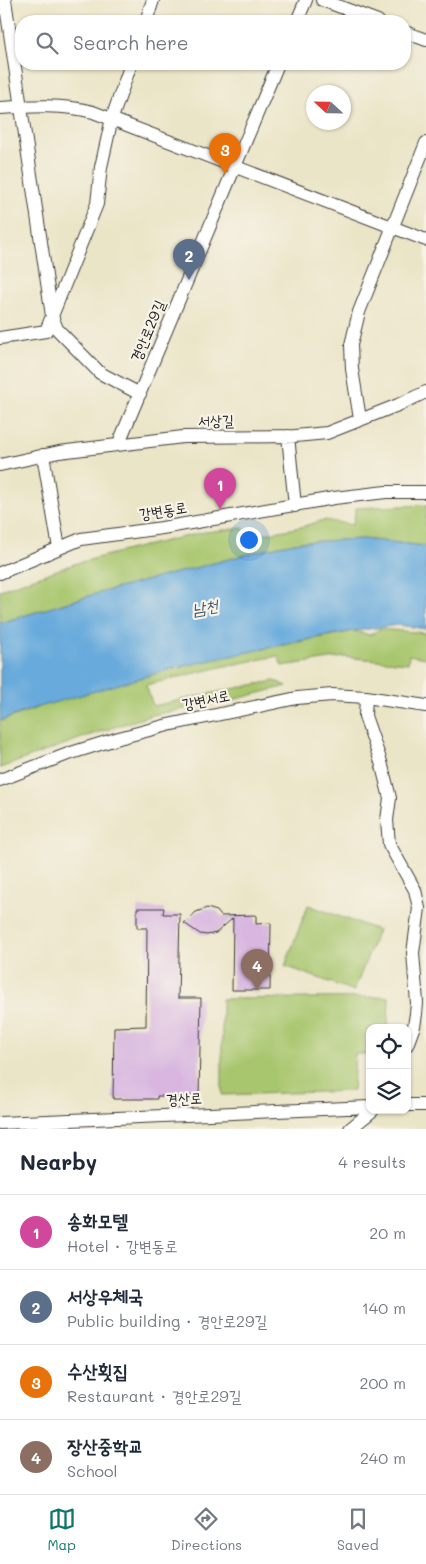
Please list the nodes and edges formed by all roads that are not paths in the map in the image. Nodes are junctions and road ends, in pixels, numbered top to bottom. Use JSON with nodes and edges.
{"nodes":[{"id":1,"x":5,"y":0,"type":"edge"},
{"id":2,"x":153,"y":0,"type":"edge"},
{"id":3,"x":306,"y":0,"type":"edge"},
{"id":4,"x":322,"y":0,"type":"edge"},
{"id":5,"x":3,"y":13,"type":"edge"},
{"id":6,"x":148,"y":15,"type":"edge"},
{"id":7,"x":300,"y":15,"type":"edge"},
{"id":8,"x":362,"y":15,"type":"edge"},
{"id":9,"x":411,"y":34,"type":"edge"},
{"id":10,"x":426,"y":40,"type":"edge"},
{"id":11,"x":129,"y":70,"type":"edge"},
{"id":12,"x":275,"y":70,"type":"edge"},
{"id":13,"x":21,"y":106,"type":"junction"},
{"id":14,"x":0,"y":108,"type":"edge"},
{"id":15,"x":112,"y":118,"type":"junction"},
{"id":16,"x":426,"y":143,"type":"edge"},
{"id":17,"x":234,"y":167,"type":"junction"},
{"id":18,"x":393,"y":227,"type":"junction"},
{"id":19,"x":426,"y":240,"type":"edge"},
{"id":20,"x":52,"y":316,"type":"junction"},
{"id":21,"x":0,"y":338,"type":"edge"},
{"id":22,"x":426,"y":392,"type":"edge"},
{"id":23,"x":140,"y":394,"type":"junction"},
{"id":24,"x":360,"y":419,"type":"junction"},
{"id":25,"x":288,"y":436,"type":"junction"},
{"id":26,"x":118,"y":445,"type":"junction"},
{"id":27,"x":43,"y":455,"type":"junction"},
{"id":28,"x":0,"y":465,"type":"edge"},
{"id":29,"x":426,"y":492,"type":"edge"},
{"id":30,"x":295,"y":506,"type":"junction"},
{"id":31,"x":59,"y":548,"type":"junction"},
{"id":32,"x":0,"y":572,"type":"edge"},
{"id":33,"x":366,"y":697,"type":"junction"},
{"id":34,"x":426,"y":706,"type":"edge"},
{"id":35,"x":0,"y":780,"type":"edge"},
{"id":36,"x":411,"y":1031,"type":"edge"},
{"id":37,"x":411,"y":1105,"type":"edge"},
{"id":38,"x":426,"y":1105,"type":"edge"},
{"id":39,"x":366,"y":1107,"type":"edge"},
{"id":40,"x":368,"y":1114,"type":"edge"},
{"id":41,"x":0,"y":1123,"type":"edge"},
{"id":42,"x":350,"y":1129,"type":"edge"}],
"edges":[{"from":1,"to":5,"type":"street"},
{"from":2,"to":6,"type":"street"},
{"from":3,"to":7,"type":"street"},
{"from":4,"to":8,"type":"street"},
{"from":5,"to":13,"type":"street"},
{"from":9,"to":10,"type":"street"},
{"from":11,"to":15,"type":"street"},
{"from":12,"to":17,"type":"street","name":"경안로29길"},
{"from":13,"to":14,"type":"street"},
{"from":13,"to":15,"type":"street"},
{"from":13,"to":20,"type":"street"},
{"from":15,"to":17,"type":"street"},
{"from":15,"to":20,"type":"street"},
{"from":16,"to":18,"type":"street"},
{"from":17,"to":18,"type":"street"},
{"from":17,"to":23,"type":"street","name":"경안로29길"},
{"from":18,"to":19,"type":"street"},
{"from":18,"to":24,"type":"street"},
{"from":20,"to":21,"type":"street"},
{"from":20,"to":23,"type":"street"},
{"from":22,"to":24,"type":"street","name":"서상길"},
{"from":23,"to":26,"type":"street","name":"경안로29길"},
{"from":24,"to":25,"type":"street","name":"서상길"},
{"from":25,"to":26,"type":"street","name":"서상길"},
{"from":25,"to":30,"type":"street"},
{"from":26,"to":27,"type":"street","name":"서상길"},
{"from":27,"to":28,"type":"street","name":"서상길"},
{"from":27,"to":31,"type":"street"},
{"from":29,"to":30,"type":"street","name":"강변동로"},
{"from":30,"to":31,"type":"street","name":"강변동로"},
{"from":31,"to":32,"type":"street","name":"강변동로"},
{"from":33,"to":34,"type":"street","name":"강변서로"},
{"from":33,"to":35,"type":"street","name":"강변서로"},
{"from":33,"to":36,"type":"street"},
{"from":37,"to":38,"type":"street"},
{"from":39,"to":41,"type":"street","name":"경산로"},
{"from":40,"to":42,"type":"street"}]}
